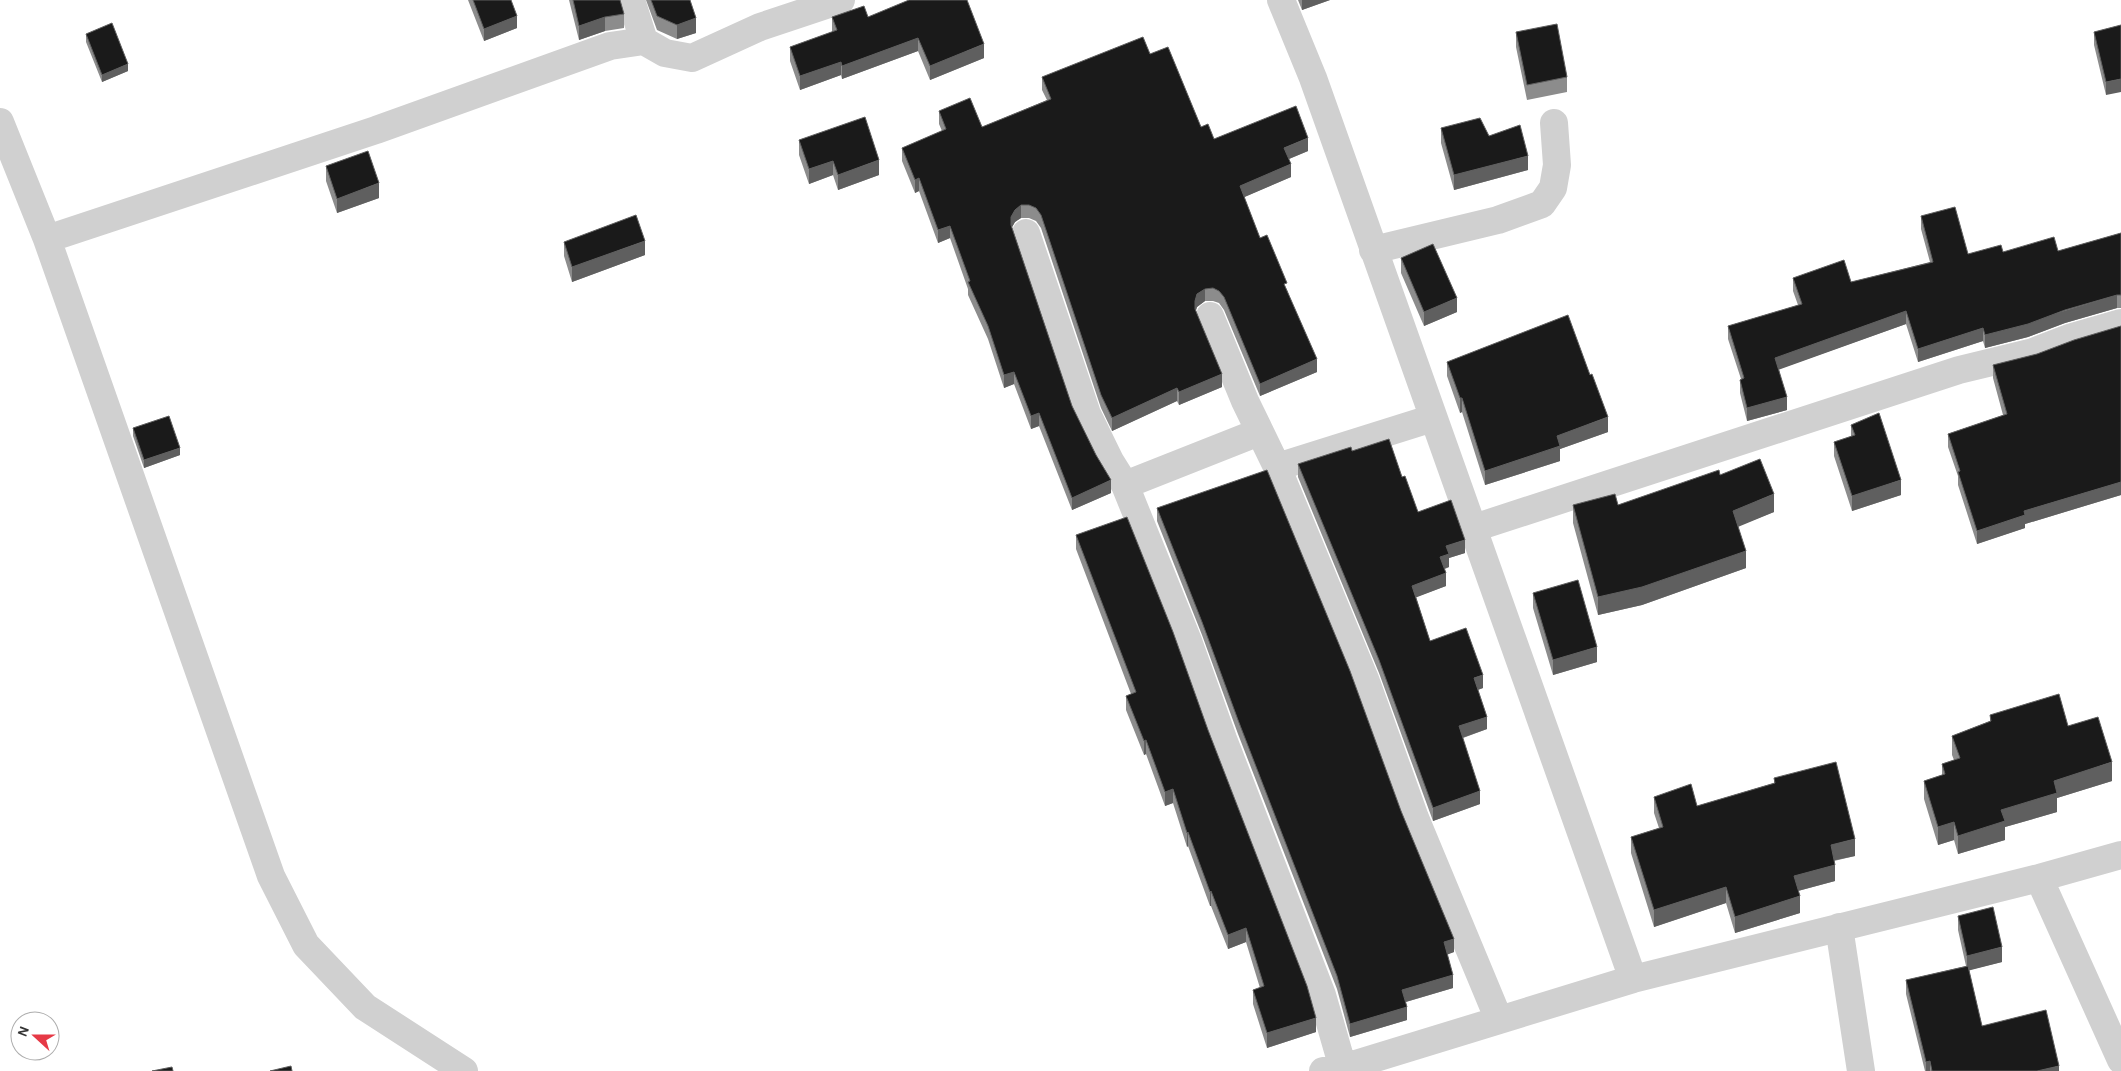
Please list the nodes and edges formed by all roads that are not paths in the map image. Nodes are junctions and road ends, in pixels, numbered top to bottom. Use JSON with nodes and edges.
{"nodes":[{"id":1,"x":631,"y":0,"type":"edge"},
{"id":2,"x":840,"y":0,"type":"edge"},
{"id":3,"x":1281,"y":0,"type":"edge"},
{"id":4,"x":644,"y":41,"type":"junction"},
{"id":5,"x":0,"y":122,"type":"edge"},
{"id":6,"x":1554,"y":123,"type":"dead end"},
{"id":7,"x":1026,"y":233,"type":"dead end"},
{"id":8,"x":47,"y":239,"type":"junction"},
{"id":9,"x":1373,"y":250,"type":"junction"},
{"id":10,"x":1210,"y":316,"type":"dead end"},
{"id":11,"x":2121,"y":323,"type":"edge"},
{"id":12,"x":1433,"y":418,"type":"junction"},
{"id":13,"x":1260,"y":432,"type":"junction"},
{"id":14,"x":1277,"y":467,"type":"junction"},
{"id":15,"x":1125,"y":485,"type":"junction"},
{"id":16,"x":1474,"y":528,"type":"junction"},
{"id":17,"x":2121,"y":855,"type":"edge"},
{"id":18,"x":2039,"y":878,"type":"junction"},
{"id":19,"x":1839,"y":927,"type":"junction"},
{"id":20,"x":1633,"y":979,"type":"junction"},
{"id":21,"x":1499,"y":1020,"type":"junction"},
{"id":22,"x":2121,"y":1060,"type":"edge"},
{"id":23,"x":1333,"y":1069,"type":"edge"},
{"id":24,"x":464,"y":1071,"type":"edge"},
{"id":25,"x":1861,"y":1071,"type":"edge"}],
"edges":[{"from":1,"to":4,"type":"street"},
{"from":2,"to":4,"type":"street"},
{"from":3,"to":9,"type":"street"},
{"from":4,"to":8,"type":"street"},
{"from":5,"to":8,"type":"street"},
{"from":6,"to":9,"type":"street"},
{"from":7,"to":15,"type":"street"},
{"from":8,"to":24,"type":"street"},
{"from":9,"to":12,"type":"street"},
{"from":10,"to":13,"type":"street"},
{"from":11,"to":16,"type":"street"},
{"from":12,"to":14,"type":"street"},
{"from":12,"to":16,"type":"street"},
{"from":13,"to":14,"type":"street"},
{"from":13,"to":15,"type":"street"},
{"from":14,"to":21,"type":"street"},
{"from":15,"to":23,"type":"street"},
{"from":16,"to":20,"type":"street"},
{"from":17,"to":18,"type":"street"},
{"from":18,"to":19,"type":"street"},
{"from":18,"to":22,"type":"street"},
{"from":19,"to":20,"type":"street"},
{"from":19,"to":25,"type":"street"},
{"from":20,"to":21,"type":"street"},
{"from":21,"to":23,"type":"street"}]}
